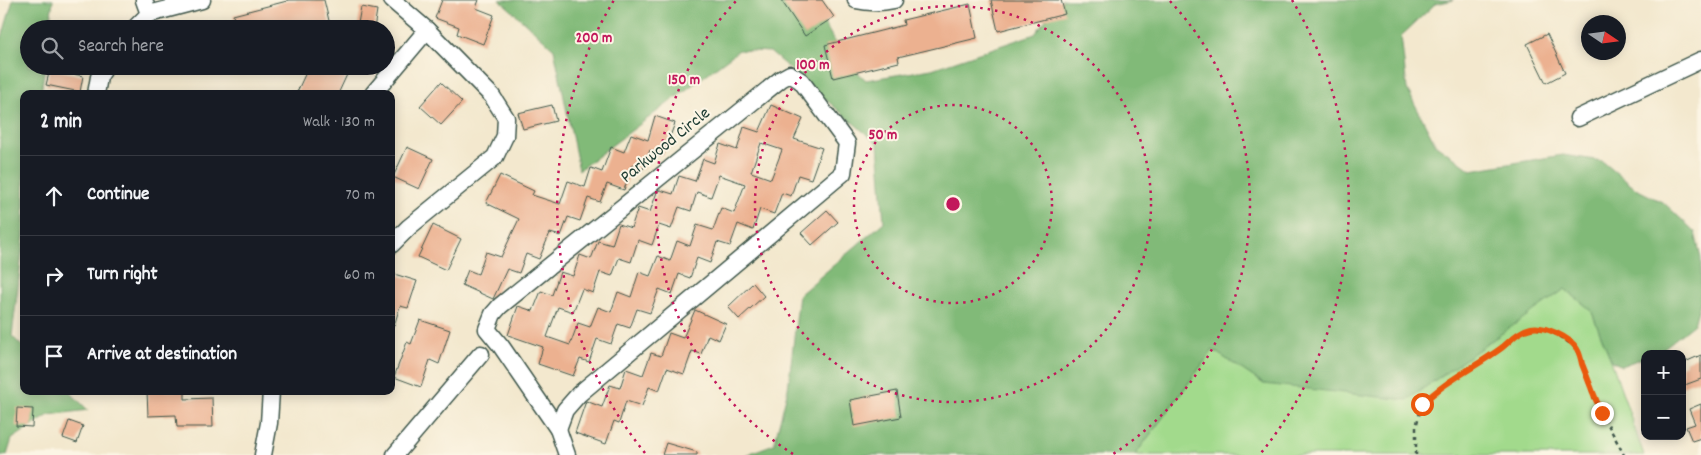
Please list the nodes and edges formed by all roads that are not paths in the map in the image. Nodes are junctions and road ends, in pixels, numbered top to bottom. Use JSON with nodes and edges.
{"nodes":[{"id":1,"x":202,"y":0,"type":"edge"},
{"id":2,"x":392,"y":0,"type":"edge"},
{"id":3,"x":856,"y":0,"type":"edge"},
{"id":4,"x":894,"y":0,"type":"edge"},
{"id":5,"x":146,"y":7,"type":"edge"},
{"id":6,"x":139,"y":20,"type":"edge"},
{"id":7,"x":427,"y":30,"type":"junction"},
{"id":8,"x":1701,"y":60,"type":"edge"},
{"id":9,"x":395,"y":68,"type":"edge"},
{"id":10,"x":101,"y":75,"type":"edge"},
{"id":11,"x":389,"y":75,"type":"edge"},
{"id":12,"x":97,"y":90,"type":"edge"},
{"id":13,"x":376,"y":90,"type":"edge"},
{"id":14,"x":1578,"y":118,"type":"dead end"},
{"id":15,"x":395,"y":241,"type":"edge"},
{"id":16,"x":481,"y":354,"type":"dead end"},
{"id":17,"x":271,"y":395,"type":"edge"},
{"id":18,"x":558,"y":429,"type":"junction"},
{"id":19,"x":263,"y":455,"type":"edge"},
{"id":20,"x":395,"y":455,"type":"edge"},
{"id":21,"x":567,"y":455,"type":"edge"}],
"edges":[{"from":1,"to":5,"type":"street"},
{"from":2,"to":7,"type":"street"},
{"from":3,"to":4,"type":"street"},
{"from":5,"to":6,"type":"street"},
{"from":7,"to":9,"type":"street"},
{"from":7,"to":15,"type":"street"},
{"from":8,"to":14,"type":"street"},
{"from":10,"to":12,"type":"street"},
{"from":11,"to":13,"type":"street"},
{"from":16,"to":20,"type":"street"},
{"from":17,"to":19,"type":"street"},
{"from":18,"to":18,"type":"street","name":"Parkwood Circle"},
{"from":18,"to":21,"type":"street","name":"Parkwood Circle"}]}
